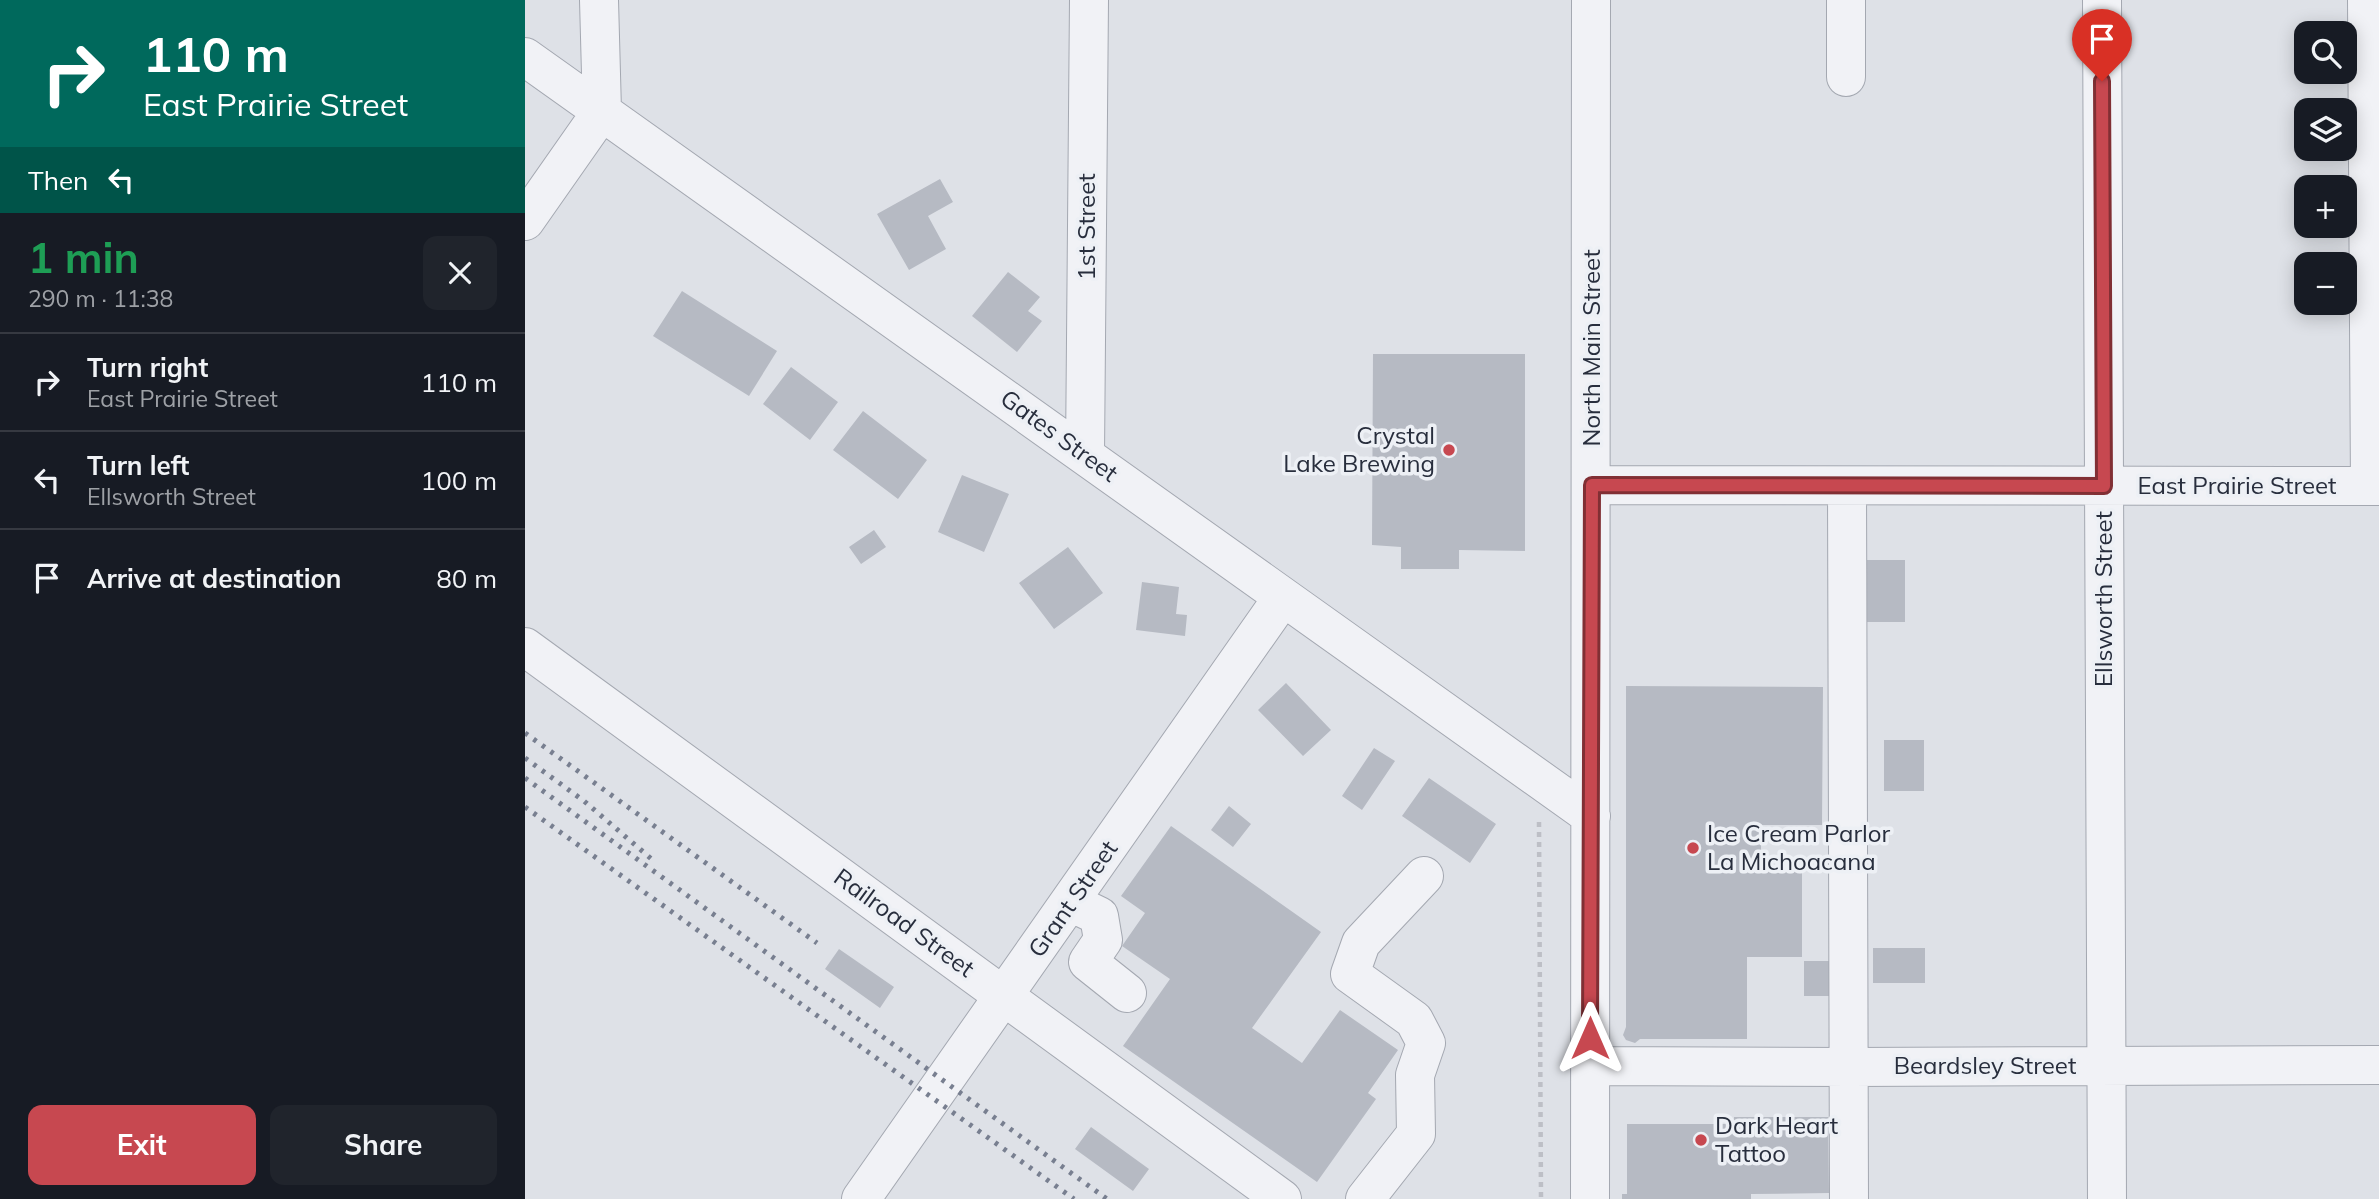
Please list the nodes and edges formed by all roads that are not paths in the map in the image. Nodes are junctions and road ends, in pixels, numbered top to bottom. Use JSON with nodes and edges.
{"nodes":[{"id":1,"x":599,"y":0,"type":"edge"},
{"id":2,"x":1089,"y":0,"type":"edge"},
{"id":3,"x":1591,"y":0,"type":"edge"},
{"id":4,"x":1846,"y":0,"type":"edge"},
{"id":5,"x":2102,"y":0,"type":"edge"},
{"id":6,"x":2367,"y":0,"type":"edge"},
{"id":7,"x":525,"y":57,"type":"edge"},
{"id":8,"x":1846,"y":77,"type":"dead end"},
{"id":9,"x":602,"y":111,"type":"junction"},
{"id":10,"x":525,"y":221,"type":"edge"},
{"id":11,"x":1085,"y":454,"type":"junction"},
{"id":12,"x":1592,"y":485,"type":"junction"},
{"id":13,"x":1847,"y":486,"type":"junction"},
{"id":14,"x":2104,"y":486,"type":"junction"},
{"id":15,"x":2374,"y":486,"type":"edge"},
{"id":16,"x":1283,"y":597,"type":"junction"},
{"id":17,"x":525,"y":647,"type":"edge"},
{"id":18,"x":1591,"y":816,"type":"junction"},
{"id":19,"x":1424,"y":876,"type":"dead end"},
{"id":20,"x":1070,"y":902,"type":"junction"},
{"id":21,"x":1127,"y":993,"type":"dead end"},
{"id":22,"x":1005,"y":996,"type":"junction"},
{"id":23,"x":2379,"y":1065,"type":"edge"},
{"id":24,"x":1590,"y":1066,"type":"junction"},
{"id":25,"x":2106,"y":1066,"type":"junction"},
{"id":26,"x":1850,"y":1067,"type":"junction"},
{"id":27,"x":861,"y":1199,"type":"edge"},
{"id":28,"x":1282,"y":1199,"type":"edge"},
{"id":29,"x":1365,"y":1199,"type":"edge"},
{"id":30,"x":1590,"y":1199,"type":"edge"},
{"id":31,"x":1849,"y":1199,"type":"edge"},
{"id":32,"x":2107,"y":1199,"type":"edge"}],
"edges":[{"from":1,"to":9,"type":"street"},
{"from":2,"to":11,"type":"street","name":"1st Street"},
{"from":3,"to":12,"type":"street","name":"North Main Street"},
{"from":4,"to":8,"type":"street"},
{"from":5,"to":14,"type":"street","name":"Ellsworth Street"},
{"from":6,"to":15,"type":"street"},
{"from":7,"to":9,"type":"street","name":"Gates Street"},
{"from":9,"to":10,"type":"street"},
{"from":9,"to":11,"type":"street","name":"Gates Street"},
{"from":11,"to":16,"type":"street","name":"Gates Street"},
{"from":12,"to":13,"type":"street","name":"East Prairie Street"},
{"from":12,"to":18,"type":"street","name":"North Main Street"},
{"from":13,"to":14,"type":"street","name":"East Prairie Street"},
{"from":13,"to":26,"type":"street"},
{"from":14,"to":15,"type":"street","name":"East Prairie Street"},
{"from":14,"to":25,"type":"street","name":"Ellsworth Street"},
{"from":16,"to":18,"type":"street","name":"Gates Street"},
{"from":16,"to":20,"type":"street","name":"Grant Street"},
{"from":17,"to":22,"type":"street","name":"Railroad Street"},
{"from":18,"to":24,"type":"street","name":"North Main Street"},
{"from":19,"to":29,"type":"street"},
{"from":20,"to":21,"type":"street"},
{"from":20,"to":22,"type":"street","name":"Grant Street"},
{"from":22,"to":27,"type":"street","name":"Grant Street"},
{"from":22,"to":28,"type":"street","name":"Railroad Street"},
{"from":23,"to":25,"type":"street","name":"Beardsley Street"},
{"from":24,"to":26,"type":"street","name":"Beardsley Street"},
{"from":24,"to":30,"type":"street","name":"North Main Street"},
{"from":25,"to":26,"type":"street","name":"Beardsley Street"},
{"from":25,"to":32,"type":"street","name":"Ellsworth Street"},
{"from":26,"to":31,"type":"street"}]}
